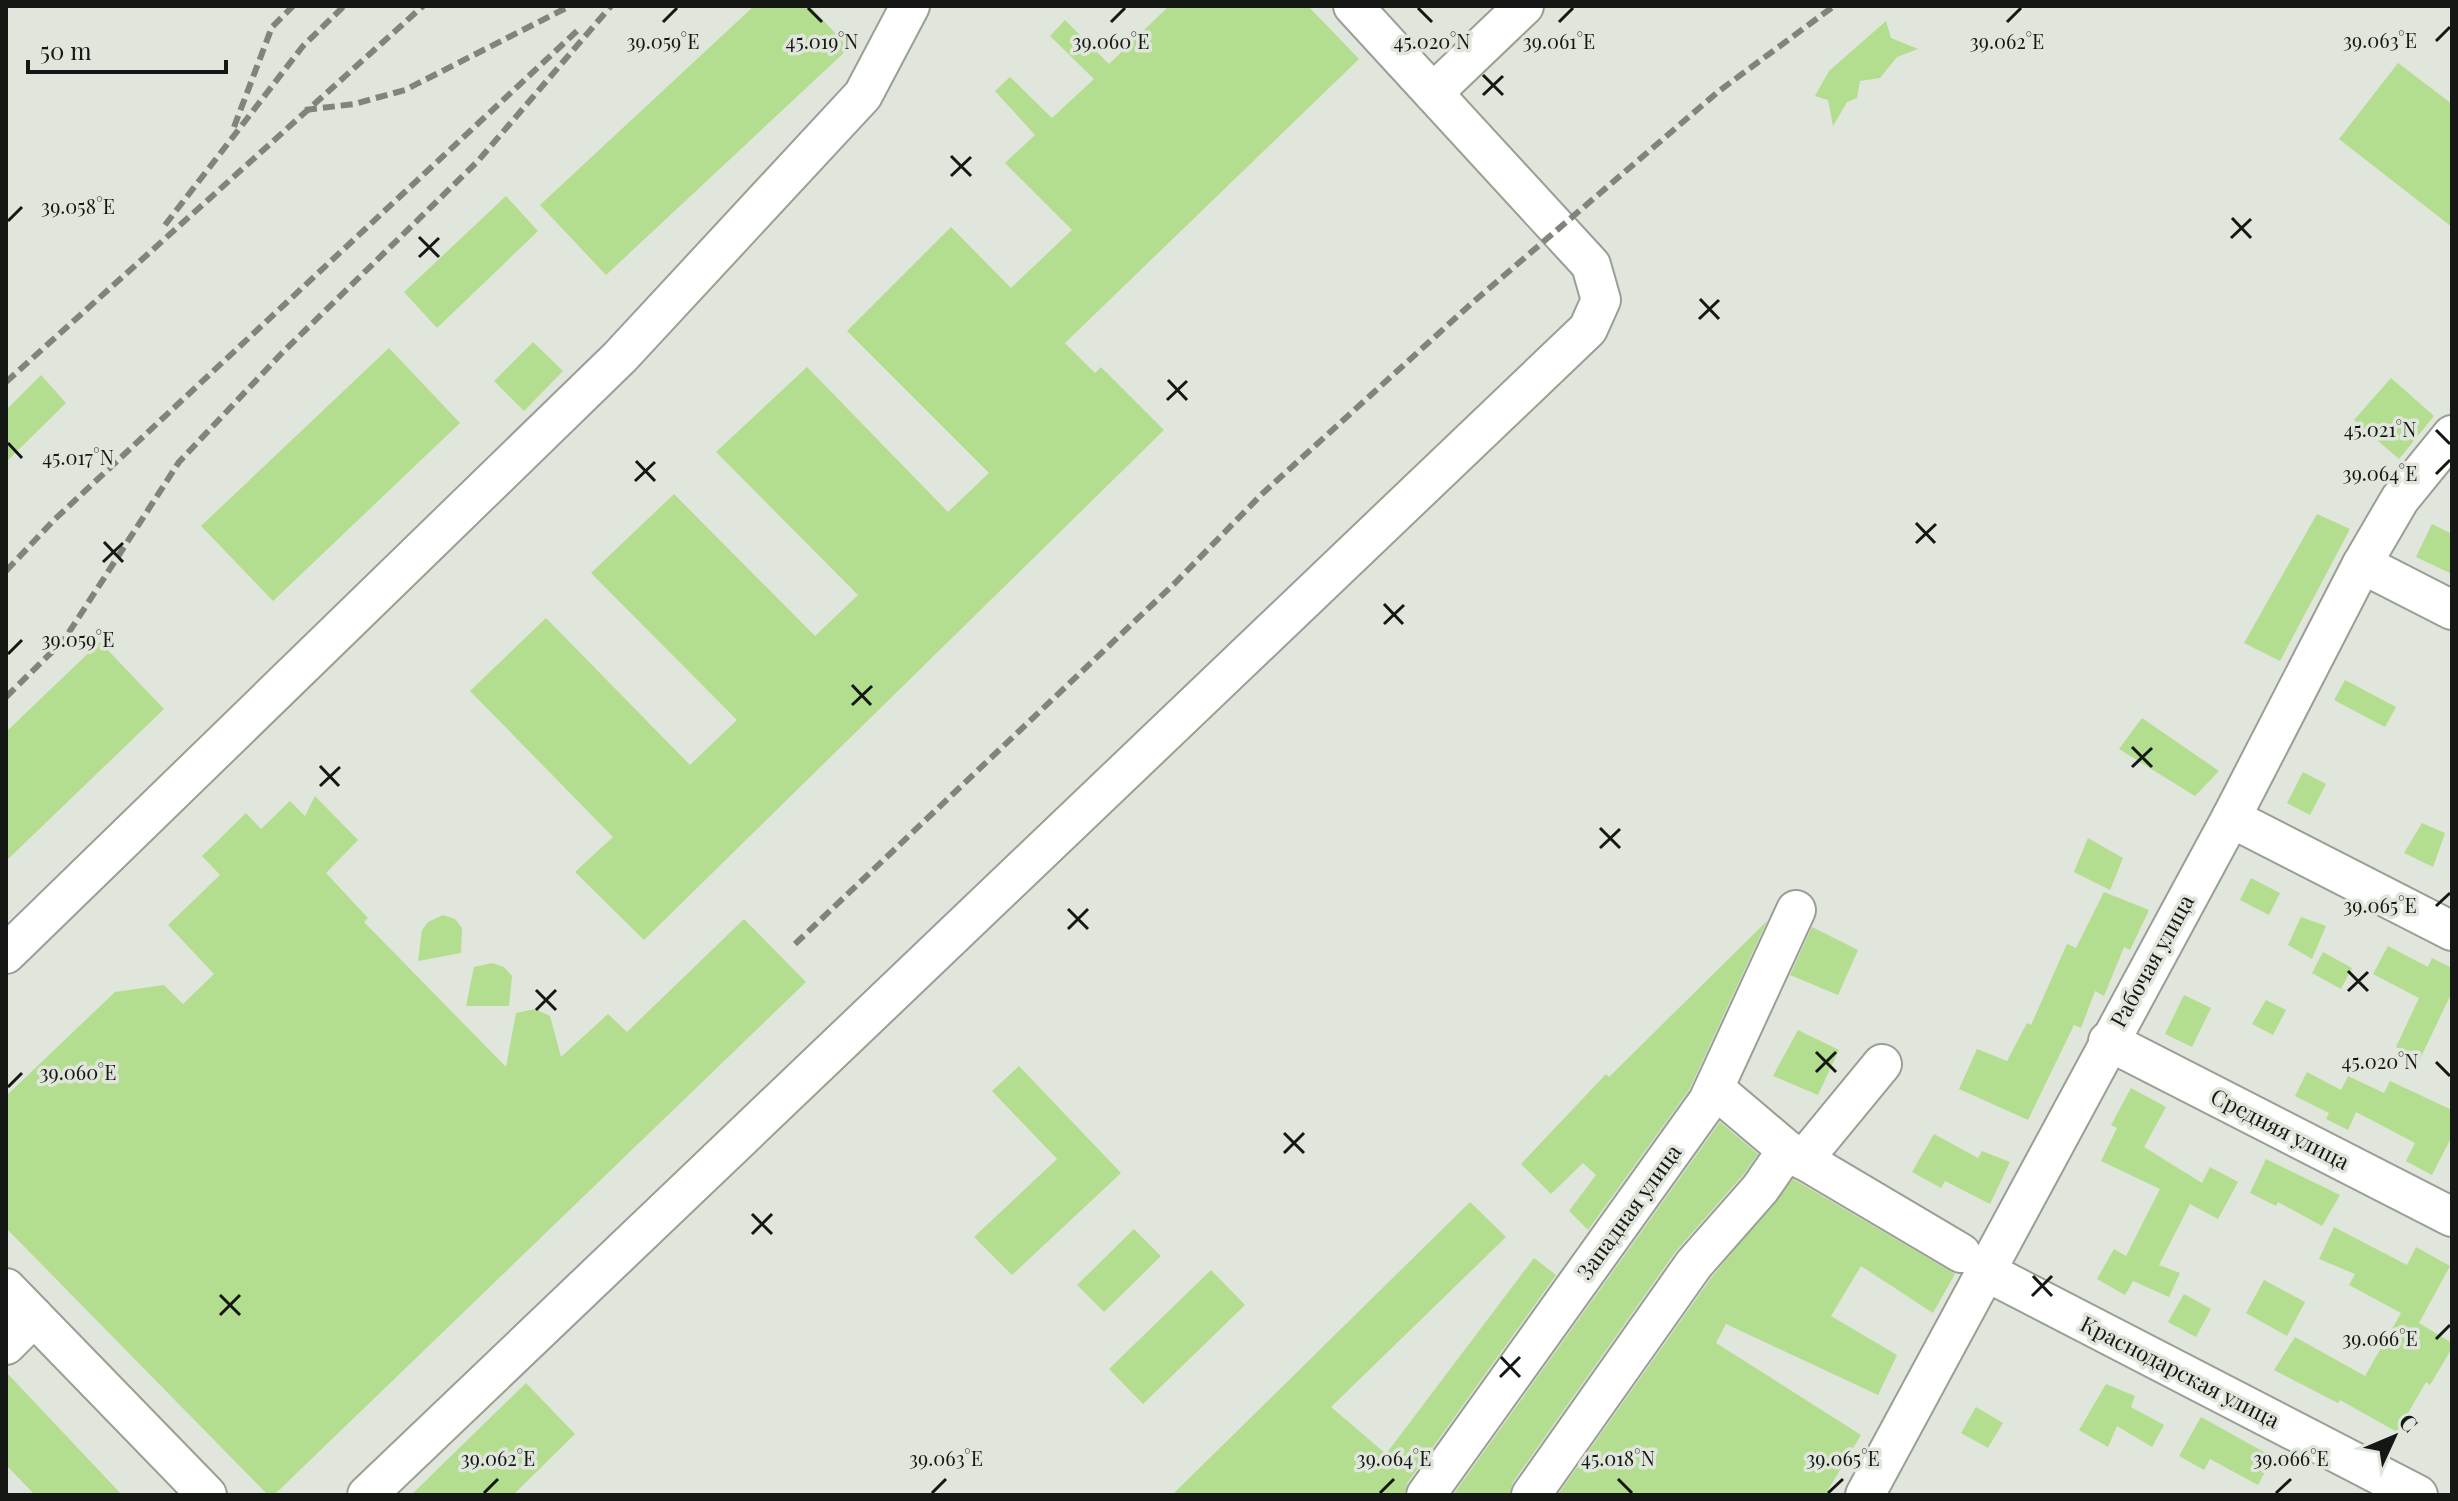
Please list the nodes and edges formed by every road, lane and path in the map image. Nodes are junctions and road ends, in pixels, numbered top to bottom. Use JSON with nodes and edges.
{"nodes":[{"id":1,"x":910,"y":6,"type":"edge"},
{"id":2,"x":1353,"y":6,"type":"edge"},
{"id":3,"x":1524,"y":6,"type":"edge"},
{"id":4,"x":1433,"y":93,"type":"junction"},
{"id":5,"x":2452,"y":435,"type":"edge"},
{"id":6,"x":2362,"y":564,"type":"junction"},
{"id":7,"x":2452,"y":610,"type":"edge"},
{"id":8,"x":2231,"y":818,"type":"junction"},
{"id":9,"x":1796,"y":910,"type":"dead end"},
{"id":10,"x":2452,"y":931,"type":"edge"},
{"id":11,"x":6,"y":954,"type":"edge"},
{"id":12,"x":2108,"y":1041,"type":"junction"},
{"id":13,"x":1882,"y":1064,"type":"dead end"},
{"id":14,"x":1715,"y":1089,"type":"junction"},
{"id":15,"x":1795,"y":1155,"type":"junction"},
{"id":16,"x":2452,"y":1217,"type":"edge"},
{"id":17,"x":1973,"y":1262,"type":"junction"},
{"id":18,"x":6,"y":1288,"type":"edge"},
{"id":19,"x":34,"y":1317,"type":"junction"},
{"id":20,"x":6,"y":1345,"type":"edge"},
{"id":21,"x":201,"y":1493,"type":"edge"},
{"id":22,"x":1869,"y":1494,"type":"edge"},
{"id":23,"x":367,"y":1495,"type":"edge"},
{"id":24,"x":1426,"y":1495,"type":"edge"},
{"id":25,"x":1531,"y":1495,"type":"edge"},
{"id":26,"x":2418,"y":1495,"type":"edge"}],
"edges":[{"from":1,"to":11,"type":"street"},
{"from":2,"to":4,"type":"street"},
{"from":3,"to":4,"type":"street"},
{"from":4,"to":23,"type":"street"},
{"from":5,"to":6,"type":"street","name":"Рабочая улица"},
{"from":6,"to":7,"type":"street"},
{"from":6,"to":8,"type":"street","name":"Рабочая улица"},
{"from":8,"to":10,"type":"street"},
{"from":8,"to":12,"type":"street","name":"Рабочая улица"},
{"from":9,"to":14,"type":"street","name":"Западная улица"},
{"from":12,"to":16,"type":"street","name":"Средняя улица"},
{"from":12,"to":17,"type":"street","name":"Рабочая улица"},
{"from":13,"to":15,"type":"street"},
{"from":14,"to":15,"type":"street","name":"Краснодарская улица"},
{"from":14,"to":24,"type":"street","name":"Западная улица"},
{"from":15,"to":17,"type":"street","name":"Краснодарская улица"},
{"from":15,"to":25,"type":"street"},
{"from":17,"to":22,"type":"street","name":"Рабочая улица"},
{"from":17,"to":26,"type":"street","name":"Краснодарская улица"},
{"from":18,"to":19,"type":"street"},
{"from":19,"to":20,"type":"street"},
{"from":19,"to":21,"type":"street"}]}
